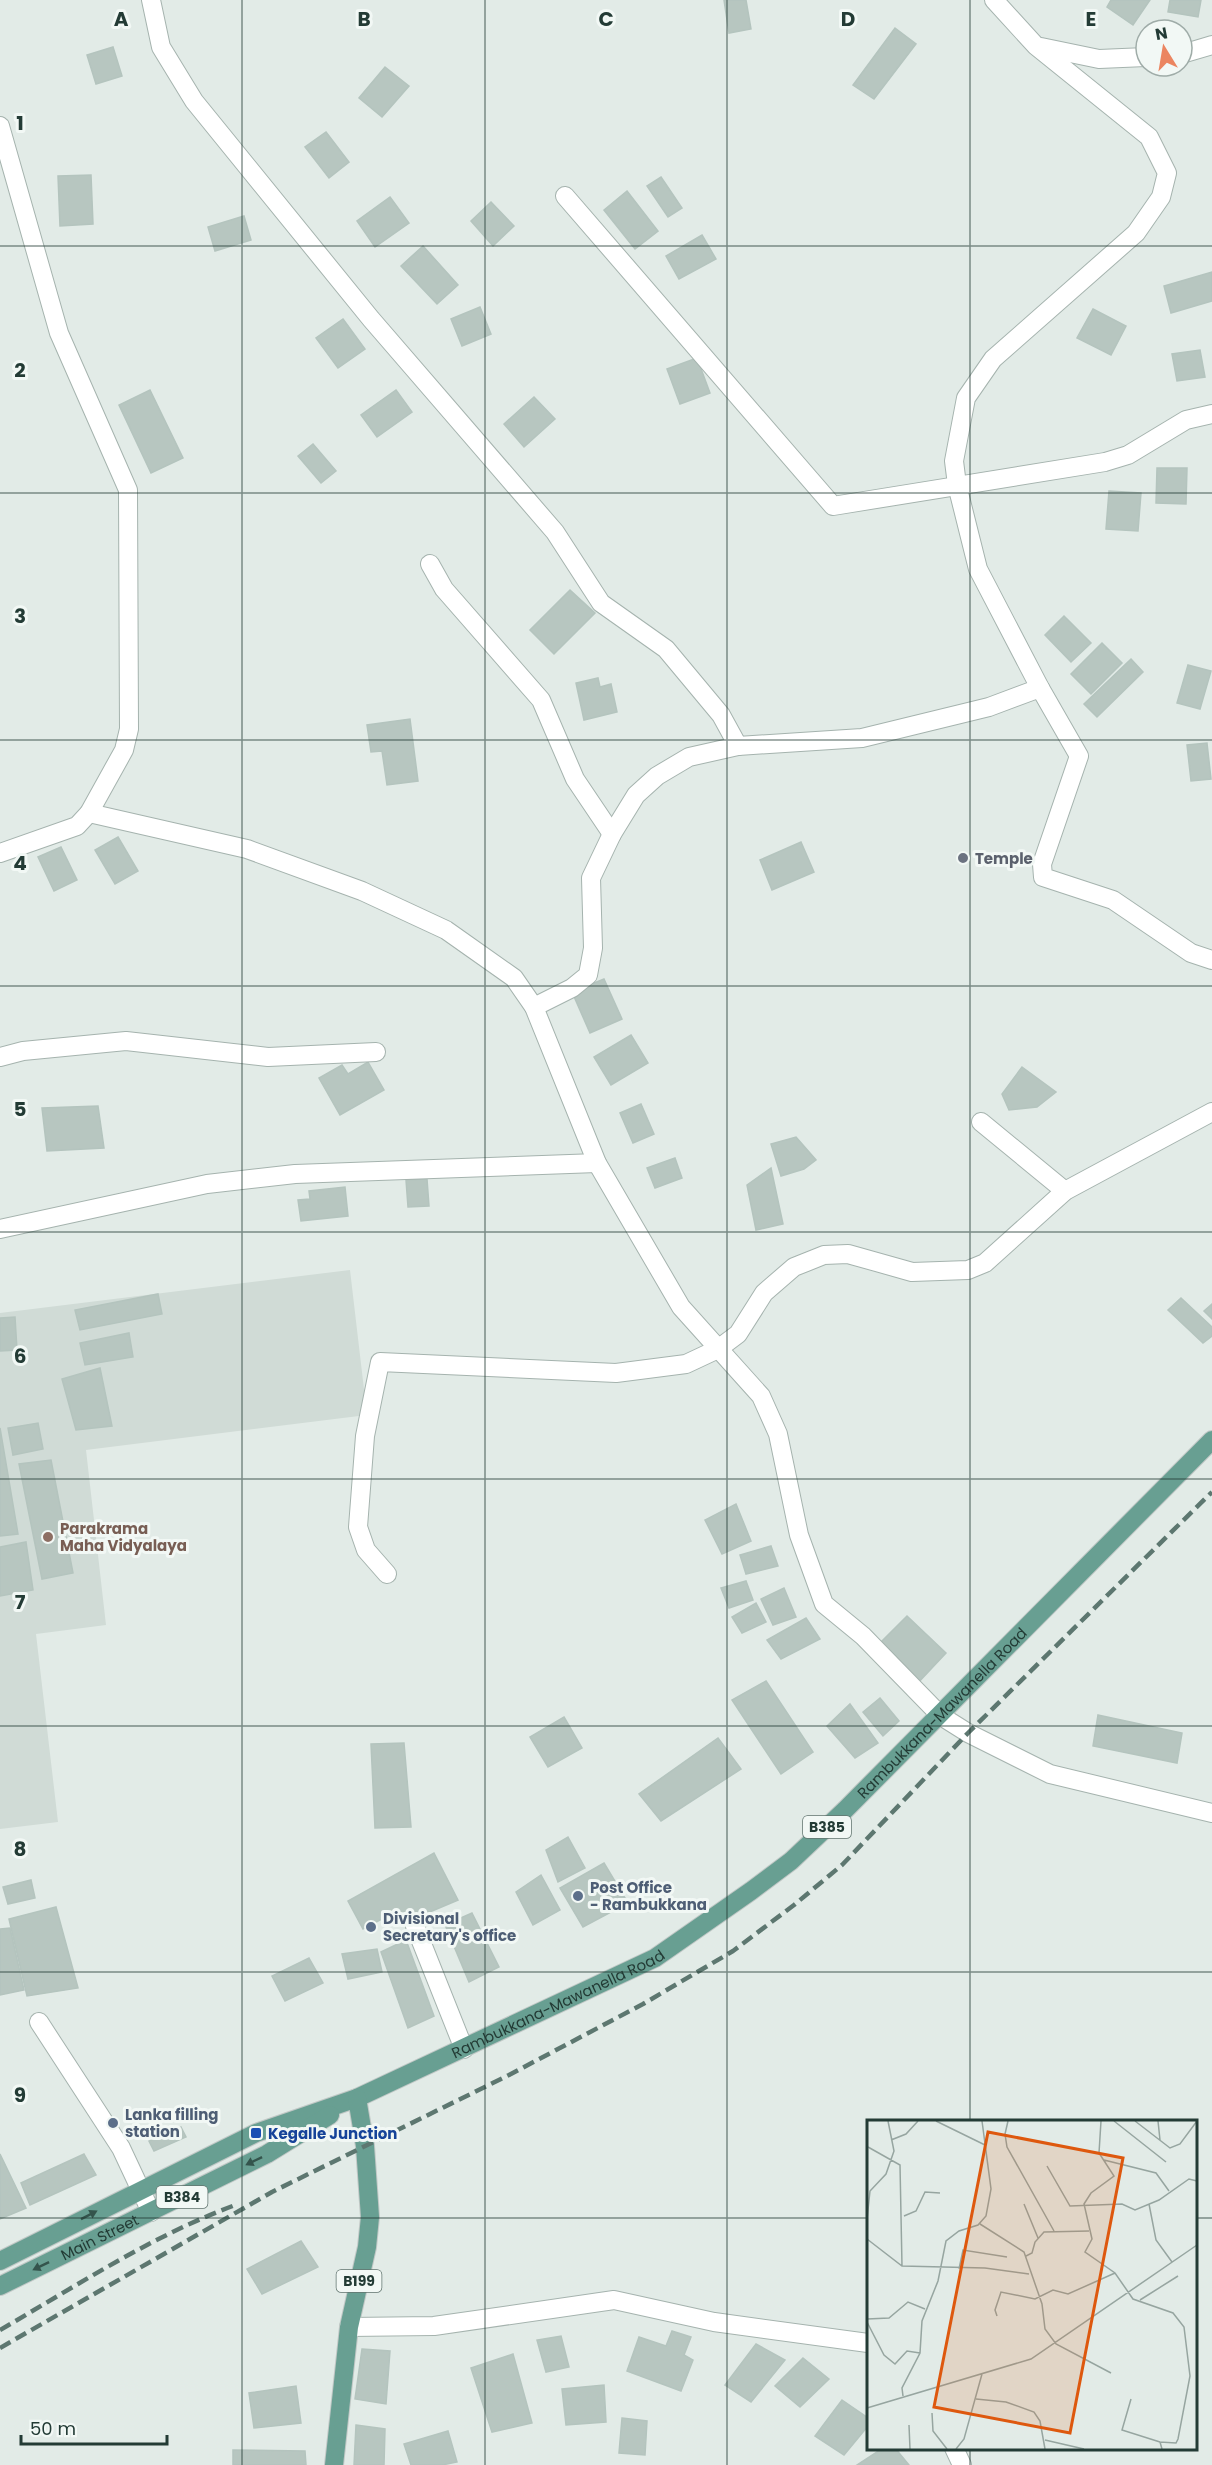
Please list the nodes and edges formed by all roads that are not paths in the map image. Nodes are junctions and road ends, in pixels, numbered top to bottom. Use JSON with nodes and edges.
{"nodes":[{"id":1,"x":151,"y":0,"type":"edge"},
{"id":2,"x":994,"y":0,"type":"edge"},
{"id":3,"x":1212,"y":45,"type":"edge"},
{"id":4,"x":1036,"y":46,"type":"junction"},
{"id":5,"x":1194,"y":50,"type":"edge"},
{"id":6,"x":1134,"y":58,"type":"edge"},
{"id":7,"x":0,"y":126,"type":"edge"},
{"id":8,"x":565,"y":196,"type":"dead end"},
{"id":9,"x":1212,"y":414,"type":"edge"},
{"id":10,"x":957,"y":485,"type":"junction"},
{"id":11,"x":430,"y":564,"type":"dead end"},
{"id":12,"x":1040,"y":688,"type":"junction"},
{"id":13,"x":738,"y":746,"type":"junction"},
{"id":14,"x":89,"y":813,"type":"junction"},
{"id":15,"x":612,"y":834,"type":"junction"},
{"id":16,"x":0,"y":853,"type":"edge"},
{"id":17,"x":1212,"y":960,"type":"edge"},
{"id":18,"x":534,"y":1007,"type":"junction"},
{"id":19,"x":376,"y":1052,"type":"dead end"},
{"id":20,"x":0,"y":1057,"type":"edge"},
{"id":21,"x":1212,"y":1112,"type":"edge"},
{"id":22,"x":981,"y":1122,"type":"dead end"},
{"id":23,"x":597,"y":1163,"type":"junction"},
{"id":24,"x":1065,"y":1191,"type":"junction"},
{"id":25,"x":0,"y":1229,"type":"edge"},
{"id":26,"x":718,"y":1349,"type":"junction"},
{"id":27,"x":1212,"y":1440,"type":"edge"},
{"id":28,"x":387,"y":1574,"type":"dead end"},
{"id":29,"x":941,"y":1716,"type":"junction"},
{"id":30,"x":1212,"y":1813,"type":"edge"},
{"id":31,"x":415,"y":1926,"type":"dead end"},
{"id":32,"x":39,"y":2022,"type":"dead end"},
{"id":33,"x":464,"y":2049,"type":"junction"},
{"id":34,"x":357,"y":2098,"type":"junction"},
{"id":35,"x":139,"y":2190,"type":"junction"},
{"id":36,"x":151,"y":2212,"type":"junction"},
{"id":37,"x":0,"y":2261,"type":"edge"},
{"id":38,"x":0,"y":2286,"type":"edge"},
{"id":39,"x":349,"y":2327,"type":"junction"},
{"id":40,"x":867,"y":2343,"type":"edge"},
{"id":41,"x":955,"y":2450,"type":"edge"},
{"id":42,"x":334,"y":2465,"type":"edge"},
{"id":43,"x":962,"y":2465,"type":"edge"}],
"edges":[{"from":1,"to":13,"type":"street"},
{"from":2,"to":4,"type":"street"},
{"from":3,"to":5,"type":"street"},
{"from":4,"to":6,"type":"street"},
{"from":4,"to":10,"type":"street"},
{"from":7,"to":14,"type":"street"},
{"from":8,"to":10,"type":"street"},
{"from":9,"to":10,"type":"street"},
{"from":10,"to":12,"type":"street"},
{"from":11,"to":15,"type":"street"},
{"from":12,"to":13,"type":"street"},
{"from":12,"to":17,"type":"street"},
{"from":13,"to":15,"type":"street"},
{"from":14,"to":16,"type":"street"},
{"from":14,"to":18,"type":"street"},
{"from":15,"to":18,"type":"street"},
{"from":18,"to":23,"type":"street"},
{"from":19,"to":20,"type":"street"},
{"from":21,"to":24,"type":"street"},
{"from":22,"to":24,"type":"street"},
{"from":23,"to":25,"type":"street"},
{"from":23,"to":26,"type":"street"},
{"from":24,"to":26,"type":"street"},
{"from":26,"to":28,"type":"street"},
{"from":26,"to":29,"type":"street"},
{"from":27,"to":29,"type":"main road","name":"Rambukkana-Mawanella Road","number":"B385"},
{"from":29,"to":30,"type":"street"},
{"from":29,"to":33,"type":"main road","name":"Rambukkana-Mawanella Road","number":"B385"},
{"from":31,"to":33,"type":"street"},
{"from":32,"to":35,"type":"street"},
{"from":33,"to":34,"type":"main road","name":"Rambukkana-Mawanella Road","number":"B385"},
{"from":34,"to":35,"type":"main road","name":"Main Street","number":"B384"},
{"from":34,"to":36,"type":"main road","name":"Main Street","number":"B384","one_way":true},
{"from":34,"to":39,"type":"main road","number":"B199"},
{"from":35,"to":36,"type":"street"},
{"from":37,"to":35,"type":"main road","name":"Main Street","number":"B384","one_way":true},
{"from":36,"to":38,"type":"main road","name":"Main Street","number":"B384","one_way":true},
{"from":39,"to":40,"type":"street"},
{"from":39,"to":42,"type":"main road","number":"B199"},
{"from":41,"to":43,"type":"street"}]}
